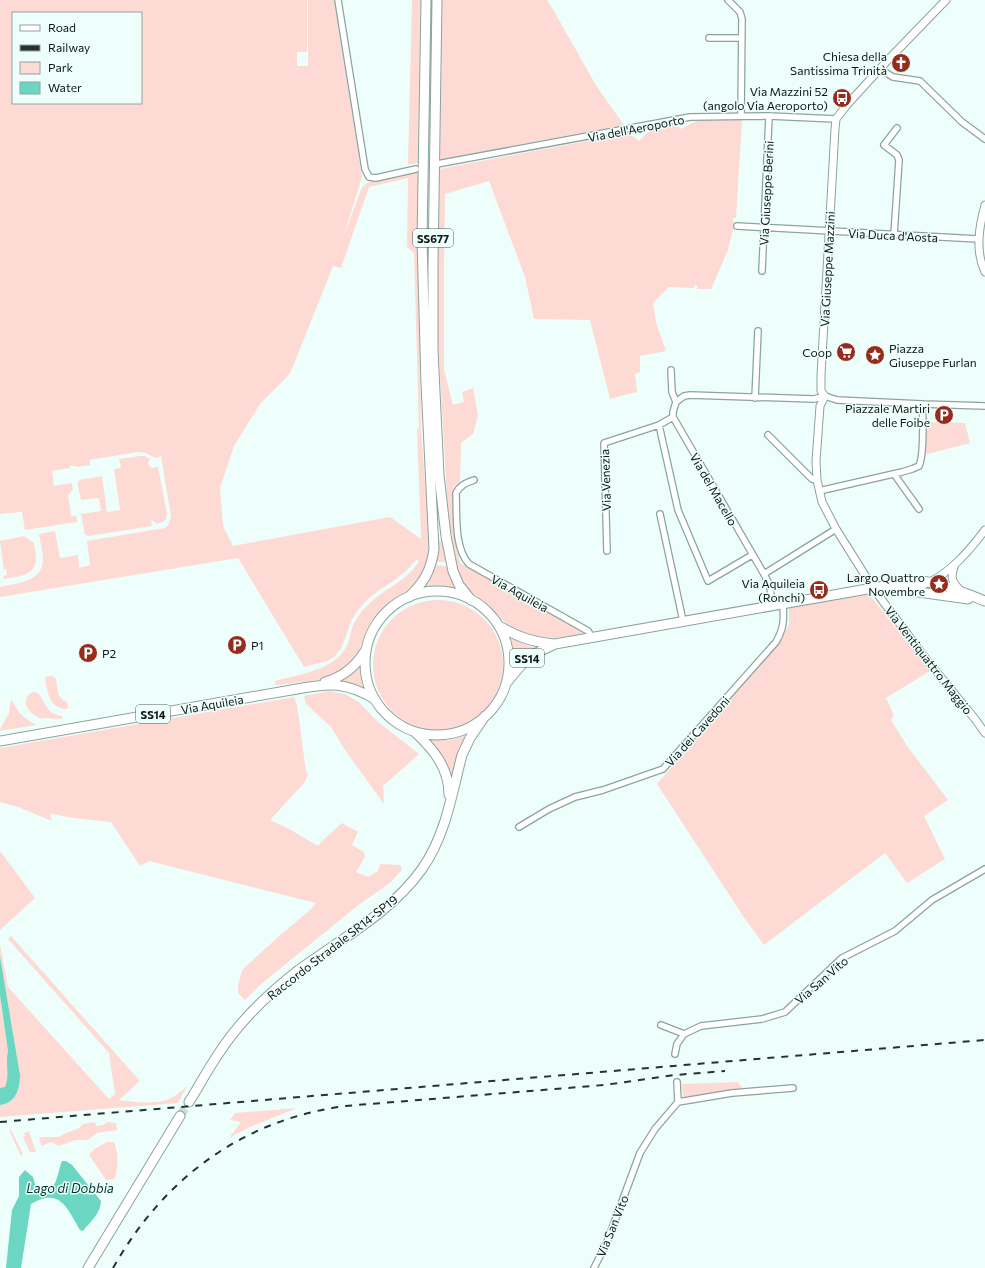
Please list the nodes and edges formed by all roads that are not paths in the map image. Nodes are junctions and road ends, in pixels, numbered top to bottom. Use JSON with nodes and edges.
{"nodes":[{"id":1,"x":338,"y":0,"type":"edge"},
{"id":2,"x":426,"y":0,"type":"edge"},
{"id":3,"x":436,"y":0,"type":"edge"},
{"id":4,"x":728,"y":0,"type":"edge"},
{"id":5,"x":946,"y":0,"type":"edge"},
{"id":6,"x":709,"y":38,"type":"dead end"},
{"id":7,"x":742,"y":38,"type":"junction"},
{"id":8,"x":880,"y":69,"type":"junction"},
{"id":9,"x":741,"y":116,"type":"junction"},
{"id":10,"x":769,"y":116,"type":"junction"},
{"id":11,"x":836,"y":119,"type":"junction"},
{"id":12,"x":897,"y":128,"type":"dead end"},
{"id":13,"x":985,"y":139,"type":"edge"},
{"id":14,"x":438,"y":164,"type":"dead end"},
{"id":15,"x":416,"y":169,"type":"dead end"},
{"id":16,"x":985,"y":205,"type":"edge"},
{"id":17,"x":737,"y":226,"type":"dead end"},
{"id":18,"x":765,"y":227,"type":"junction"},
{"id":19,"x":830,"y":231,"type":"junction"},
{"id":20,"x":894,"y":235,"type":"junction"},
{"id":21,"x":978,"y":239,"type":"junction"},
{"id":22,"x":762,"y":271,"type":"dead end"},
{"id":23,"x":985,"y":272,"type":"edge"},
{"id":24,"x":758,"y":331,"type":"dead end"},
{"id":25,"x":671,"y":370,"type":"dead end"},
{"id":26,"x":825,"y":396,"type":"junction"},
{"id":27,"x":755,"y":398,"type":"junction"},
{"id":28,"x":676,"y":402,"type":"junction"},
{"id":29,"x":922,"y":404,"type":"junction"},
{"id":30,"x":985,"y":406,"type":"edge"},
{"id":31,"x":673,"y":417,"type":"junction"},
{"id":32,"x":659,"y":426,"type":"junction"},
{"id":33,"x":768,"y":435,"type":"dead end"},
{"id":34,"x":894,"y":474,"type":"junction"},
{"id":35,"x":474,"y":480,"type":"dead end"},
{"id":36,"x":817,"y":480,"type":"junction"},
{"id":37,"x":819,"y":491,"type":"junction"},
{"id":38,"x":918,"y":510,"type":"dead end"},
{"id":39,"x":660,"y":514,"type":"dead end"},
{"id":40,"x":836,"y":529,"type":"junction"},
{"id":41,"x":985,"y":530,"type":"edge"},
{"id":42,"x":607,"y":550,"type":"dead end"},
{"id":43,"x":752,"y":555,"type":"junction"},
{"id":44,"x":956,"y":562,"type":"junction"},
{"id":45,"x":764,"y":574,"type":"junction"},
{"id":46,"x":927,"y":582,"type":"junction"},
{"id":47,"x":872,"y":588,"type":"junction"},
{"id":48,"x":893,"y":588,"type":"junction"},
{"id":49,"x":961,"y":592,"type":"junction"},
{"id":50,"x":409,"y":597,"type":"junction"},
{"id":51,"x":471,"y":600,"type":"junction"},
{"id":52,"x":985,"y":602,"type":"edge"},
{"id":53,"x":783,"y":604,"type":"junction"},
{"id":54,"x":772,"y":606,"type":"junction"},
{"id":55,"x":683,"y":621,"type":"junction"},
{"id":56,"x":498,"y":625,"type":"junction"},
{"id":57,"x":592,"y":637,"type":"junction"},
{"id":58,"x":555,"y":644,"type":"junction"},
{"id":59,"x":366,"y":649,"type":"junction"},
{"id":60,"x":506,"y":682,"type":"junction"},
{"id":61,"x":306,"y":688,"type":"junction"},
{"id":62,"x":375,"y":700,"type":"junction"},
{"id":63,"x":486,"y":716,"type":"junction"},
{"id":64,"x":415,"y":732,"type":"junction"},
{"id":65,"x":985,"y":733,"type":"edge"},
{"id":66,"x":0,"y":741,"type":"edge"},
{"id":67,"x":449,"y":804,"type":"junction"},
{"id":68,"x":519,"y":827,"type":"dead end"},
{"id":69,"x":985,"y":869,"type":"edge"},
{"id":70,"x":661,"y":1025,"type":"dead end"},
{"id":71,"x":684,"y":1034,"type":"junction"},
{"id":72,"x":676,"y":1054,"type":"dead end"},
{"id":73,"x":677,"y":1082,"type":"dead end"},
{"id":74,"x":793,"y":1088,"type":"dead end"},
{"id":75,"x":189,"y":1102,"type":"tunnel mouth"},
{"id":76,"x":678,"y":1102,"type":"junction"},
{"id":77,"x":180,"y":1116,"type":"tunnel mouth"},
{"id":78,"x":88,"y":1268,"type":"edge"},
{"id":79,"x":594,"y":1268,"type":"edge"}],
"edges":[{"from":1,"to":15,"type":"street"},
{"from":2,"to":50,"type":"main road","number":"SS677"},
{"from":3,"to":51,"type":"main road","number":"SS677"},
{"from":4,"to":7,"type":"street"},
{"from":5,"to":8,"type":"street"},
{"from":6,"to":7,"type":"street"},
{"from":7,"to":9,"type":"street"},
{"from":8,"to":11,"type":"street"},
{"from":8,"to":13,"type":"street"},
{"from":9,"to":10,"type":"street","name":"Via dell'Aeroporto"},
{"from":9,"to":14,"type":"street","name":"Via dell'Aeroporto"},
{"from":10,"to":11,"type":"street","name":"Via dell'Aeroporto"},
{"from":10,"to":18,"type":"street","name":"Via Giuseppe Berini"},
{"from":11,"to":19,"type":"street","name":"Via Giuseppe Mazzini"},
{"from":12,"to":20,"type":"street"},
{"from":16,"to":21,"type":"street"},
{"from":17,"to":18,"type":"street","name":"Via Duca d'Aosta"},
{"from":18,"to":19,"type":"street","name":"Via Duca d'Aosta"},
{"from":18,"to":22,"type":"street","name":"Via Giuseppe Berini"},
{"from":19,"to":20,"type":"street","name":"Via Duca d'Aosta"},
{"from":19,"to":26,"type":"street","name":"Via Giuseppe Mazzini"},
{"from":20,"to":21,"type":"street","name":"Via Duca d'Aosta"},
{"from":21,"to":23,"type":"street"},
{"from":24,"to":27,"type":"street"},
{"from":25,"to":28,"type":"street"},
{"from":26,"to":27,"type":"street"},
{"from":26,"to":29,"type":"street"},
{"from":26,"to":36,"type":"street","name":"Via Giuseppe Mazzini"},
{"from":27,"to":28,"type":"street"},
{"from":28,"to":31,"type":"street"},
{"from":29,"to":30,"type":"street"},
{"from":29,"to":34,"type":"street"},
{"from":31,"to":32,"type":"street","name":"Via Venezia"},
{"from":31,"to":43,"type":"street","name":"Via del Macello"},
{"from":32,"to":42,"type":"street","name":"Via Venezia"},
{"from":32,"to":43,"type":"street"},
{"from":33,"to":36,"type":"street"},
{"from":34,"to":37,"type":"street"},
{"from":34,"to":38,"type":"street"},
{"from":35,"to":57,"type":"street","name":"Via Aquileia"},
{"from":36,"to":37,"type":"street","name":"Via Giuseppe Mazzini"},
{"from":37,"to":40,"type":"street","name":"Via Giuseppe Mazzini"},
{"from":39,"to":55,"type":"street"},
{"from":40,"to":45,"type":"street"},
{"from":40,"to":47,"type":"street","name":"Via Giuseppe Mazzini"},
{"from":41,"to":44,"type":"street"},
{"from":43,"to":45,"type":"street","name":"Via del Macello"},
{"from":44,"to":46,"type":"street"},
{"from":44,"to":49,"type":"street"},
{"from":45,"to":54,"type":"street","name":"Via del Macello"},
{"from":46,"to":47,"type":"main road"},
{"from":46,"to":48,"type":"street"},
{"from":46,"to":49,"type":"main road"},
{"from":47,"to":48,"type":"main road"},
{"from":47,"to":53,"type":"main road"},
{"from":47,"to":65,"type":"street","name":"Via Ventiquattro Maggio"},
{"from":48,"to":52,"type":"main road"},
{"from":49,"to":52,"type":"main road"},
{"from":50,"to":51,"type":"main road","number":"SS14"},
{"from":50,"to":59,"type":"main road","number":"SS14"},
{"from":51,"to":56,"type":"main road","number":"SS14"},
{"from":53,"to":54,"type":"main road"},
{"from":53,"to":68,"type":"street","name":"Via dei Cavedoni"},
{"from":54,"to":55,"type":"main road"},
{"from":55,"to":57,"type":"main road"},
{"from":56,"to":58,"type":"main road","number":"SS14"},
{"from":56,"to":60,"type":"main road","number":"SS14"},
{"from":57,"to":58,"type":"main road","number":"SS14"},
{"from":58,"to":60,"type":"main road","number":"SS14"},
{"from":59,"to":61,"type":"main road","name":"Via Aquileia","number":"SS14"},
{"from":59,"to":62,"type":"main road","number":"SS14"},
{"from":60,"to":63,"type":"main road","number":"SS14"},
{"from":61,"to":62,"type":"main road","name":"Via Aquileia","number":"SS14"},
{"from":61,"to":66,"type":"main road","name":"Via Aquileia","number":"SS14"},
{"from":62,"to":64,"type":"main road","number":"SS14"},
{"from":63,"to":64,"type":"main road","number":"SS14"},
{"from":63,"to":67,"type":"main road","name":"Raccordo Stradale SR14-SP19"},
{"from":64,"to":67,"type":"main road","name":"Raccordo Stradale SR14-SP19"},
{"from":67,"to":75,"type":"main road","name":"Raccordo Stradale SR14-SP19"},
{"from":69,"to":71,"type":"street","name":"Via San Vito"},
{"from":70,"to":71,"type":"street"},
{"from":71,"to":72,"type":"street"},
{"from":73,"to":76,"type":"street"},
{"from":74,"to":76,"type":"street"},
{"from":76,"to":79,"type":"street","name":"Via San Vito"},
{"from":77,"to":78,"type":"main road"}]}
